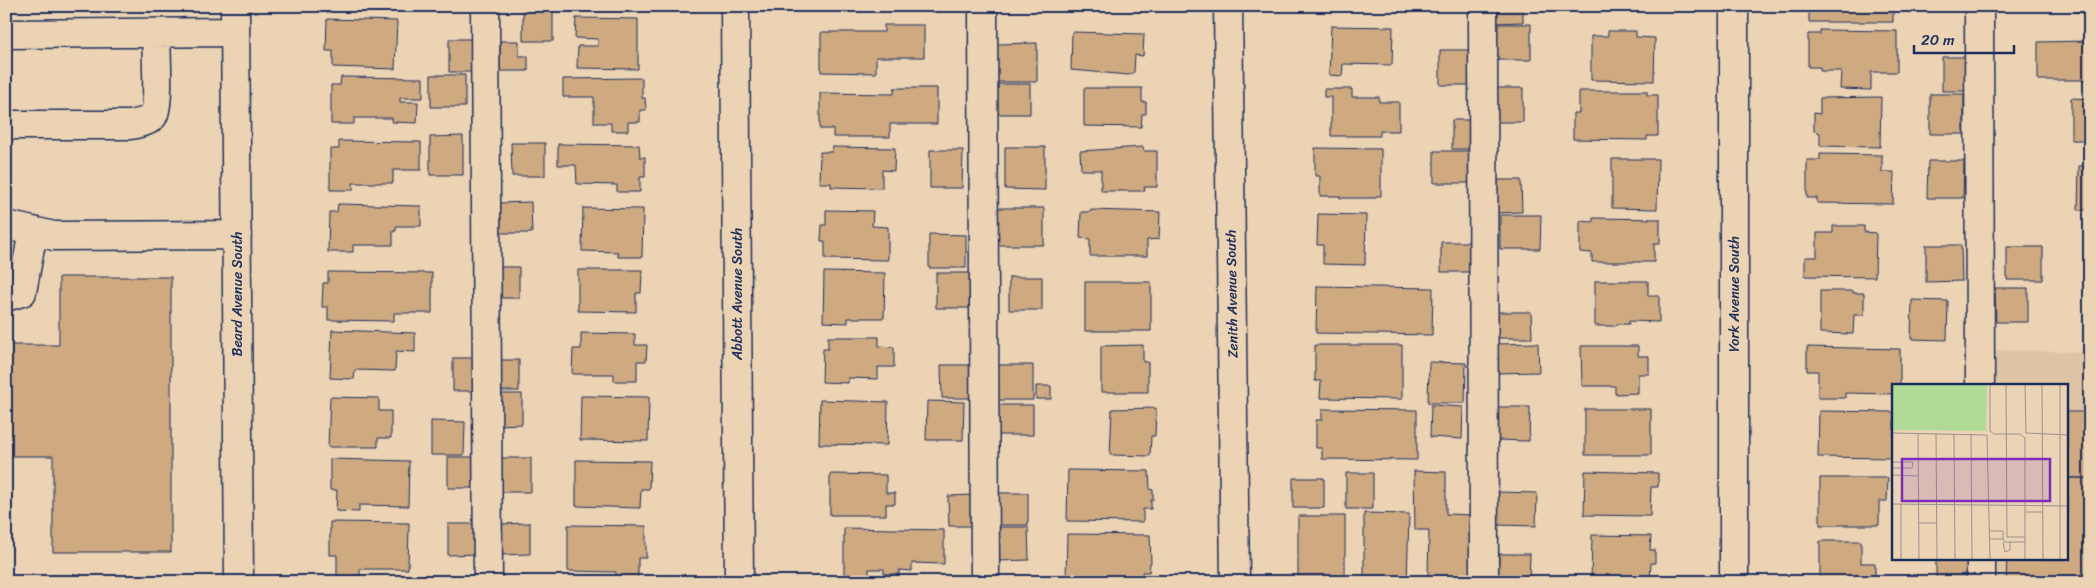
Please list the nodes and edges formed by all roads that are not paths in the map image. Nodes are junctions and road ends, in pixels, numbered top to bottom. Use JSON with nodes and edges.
{"nodes":[{"id":1,"x":485,"y":6,"type":"edge"},
{"id":2,"x":735,"y":6,"type":"edge"},
{"id":3,"x":983,"y":6,"type":"edge"},
{"id":4,"x":1228,"y":6,"type":"edge"},
{"id":5,"x":1483,"y":6,"type":"edge"},
{"id":6,"x":1734,"y":6,"type":"edge"},
{"id":7,"x":1979,"y":6,"type":"edge"},
{"id":8,"x":235,"y":19,"type":"edge"},
{"id":9,"x":156,"y":33,"type":"junction"},
{"id":10,"x":6,"y":34,"type":"edge"},
{"id":11,"x":6,"y":125,"type":"edge"},
{"id":12,"x":6,"y":225,"type":"edge"},
{"id":13,"x":33,"y":231,"type":"junction"},
{"id":14,"x":237,"y":235,"type":"junction"},
{"id":15,"x":6,"y":297,"type":"edge"},
{"id":16,"x":1980,"y":384,"type":"edge"},
{"id":17,"x":1981,"y":560,"type":"edge"},
{"id":18,"x":239,"y":582,"type":"edge"},
{"id":19,"x":488,"y":582,"type":"edge"},
{"id":20,"x":739,"y":582,"type":"edge"},
{"id":21,"x":985,"y":582,"type":"edge"},
{"id":22,"x":1235,"y":582,"type":"edge"},
{"id":23,"x":1484,"y":582,"type":"edge"},
{"id":24,"x":1734,"y":582,"type":"edge"},
{"id":25,"x":1981,"y":582,"type":"edge"}],
"edges":[{"from":1,"to":19,"type":"street"},
{"from":2,"to":20,"type":"street","name":"Abbott Avenue South"},
{"from":3,"to":21,"type":"street"},
{"from":4,"to":22,"type":"street","name":"Zenith Avenue South"},
{"from":5,"to":23,"type":"street"},
{"from":6,"to":24,"type":"street","name":"York Avenue South"},
{"from":7,"to":16,"type":"street"},
{"from":8,"to":9,"type":"street"},
{"from":8,"to":14,"type":"street","name":"Beard Avenue South"},
{"from":9,"to":10,"type":"street"},
{"from":9,"to":11,"type":"street"},
{"from":12,"to":13,"type":"street"},
{"from":13,"to":14,"type":"street"},
{"from":13,"to":15,"type":"street"},
{"from":14,"to":18,"type":"street","name":"Beard Avenue South"},
{"from":17,"to":25,"type":"street"}]}
